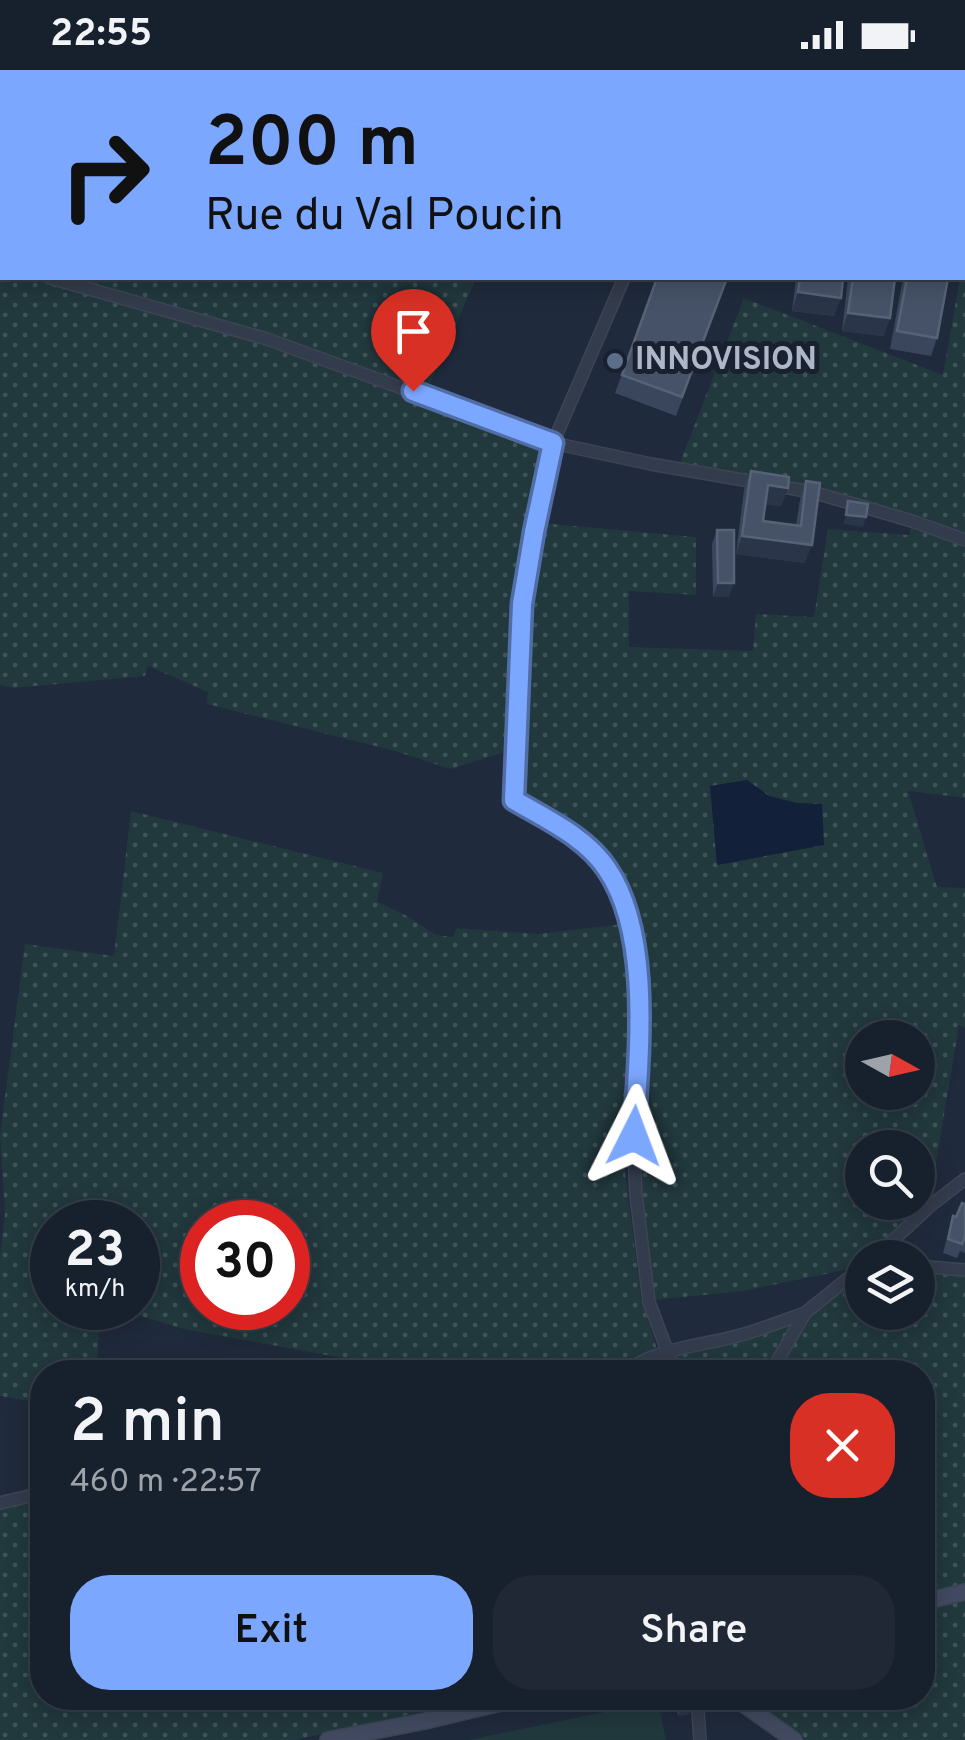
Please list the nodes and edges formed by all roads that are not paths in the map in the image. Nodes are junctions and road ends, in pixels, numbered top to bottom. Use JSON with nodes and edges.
{"nodes":[{"id":1,"x":57,"y":280,"type":"edge"},
{"id":2,"x":623,"y":280,"type":"edge"},
{"id":3,"x":553,"y":443,"type":"junction"},
{"id":4,"x":965,"y":540,"type":"edge"},
{"id":5,"x":965,"y":1179,"type":"edge"},
{"id":6,"x":895,"y":1240,"type":"edge"},
{"id":7,"x":935,"y":1267,"type":"edge"},
{"id":8,"x":965,"y":1270,"type":"edge"},
{"id":9,"x":845,"y":1280,"type":"edge"},
{"id":10,"x":805,"y":1313,"type":"junction"},
{"id":11,"x":667,"y":1353,"type":"junction"},
{"id":12,"x":647,"y":1360,"type":"edge"},
{"id":13,"x":670,"y":1360,"type":"edge"},
{"id":14,"x":778,"y":1360,"type":"edge"},
{"id":15,"x":30,"y":1495,"type":"edge"},
{"id":16,"x":0,"y":1503,"type":"edge"},
{"id":17,"x":965,"y":1592,"type":"edge"},
{"id":18,"x":935,"y":1599,"type":"edge"},
{"id":19,"x":471,"y":1710,"type":"edge"},
{"id":20,"x":698,"y":1710,"type":"edge"},
{"id":21,"x":752,"y":1710,"type":"edge"},
{"id":22,"x":328,"y":1740,"type":"edge"},
{"id":23,"x":700,"y":1740,"type":"edge"},
{"id":24,"x":794,"y":1740,"type":"edge"}],
"edges":[{"from":1,"to":3,"type":"street"},
{"from":2,"to":3,"type":"street"},
{"from":3,"to":4,"type":"street"},
{"from":3,"to":11,"type":"street"},
{"from":5,"to":6,"type":"street"},
{"from":7,"to":8,"type":"street"},
{"from":9,"to":10,"type":"street"},
{"from":10,"to":11,"type":"street"},
{"from":10,"to":14,"type":"street"},
{"from":11,"to":12,"type":"street"},
{"from":11,"to":13,"type":"street"},
{"from":15,"to":16,"type":"street"},
{"from":17,"to":18,"type":"main road"},
{"from":19,"to":22,"type":"main road"},
{"from":20,"to":23,"type":"street"},
{"from":21,"to":24,"type":"main road"}]}
